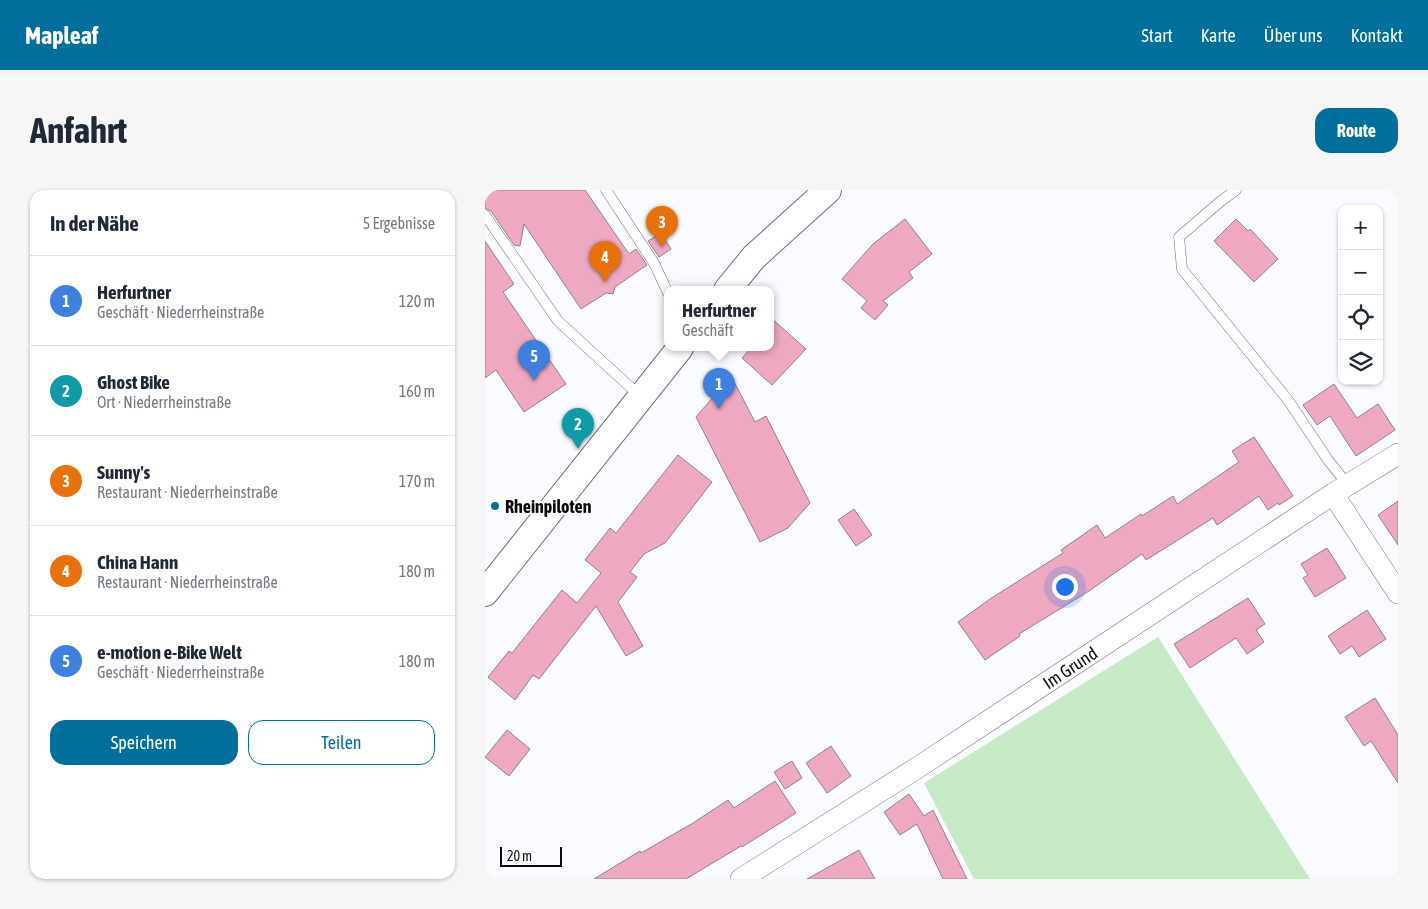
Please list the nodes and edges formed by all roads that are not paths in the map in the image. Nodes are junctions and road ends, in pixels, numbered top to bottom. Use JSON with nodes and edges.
{"nodes":[{"id":1,"x":606,"y":190,"type":"edge"},
{"id":2,"x":1236,"y":190,"type":"edge"},
{"id":3,"x":819,"y":193,"type":"edge"},
{"id":4,"x":485,"y":215,"type":"edge"},
{"id":5,"x":665,"y":286,"type":"edge"},
{"id":6,"x":730,"y":286,"type":"edge"},
{"id":7,"x":678,"y":351,"type":"edge"},
{"id":8,"x":640,"y":397,"type":"junction"},
{"id":9,"x":1398,"y":454,"type":"edge"},
{"id":10,"x":1341,"y":489,"type":"junction"},
{"id":11,"x":485,"y":593,"type":"edge"},
{"id":12,"x":1398,"y":593,"type":"edge"},
{"id":13,"x":741,"y":879,"type":"edge"}],
"edges":[{"from":1,"to":5,"type":"lane"},
{"from":2,"to":10,"type":"lane"},
{"from":3,"to":6,"type":"street"},
{"from":4,"to":8,"type":"lane"},
{"from":7,"to":8,"type":"street"},
{"from":8,"to":11,"type":"street"},
{"from":9,"to":10,"type":"street","name":"Im Grund"},
{"from":10,"to":12,"type":"street"},
{"from":10,"to":13,"type":"street","name":"Im Grund"}]}
